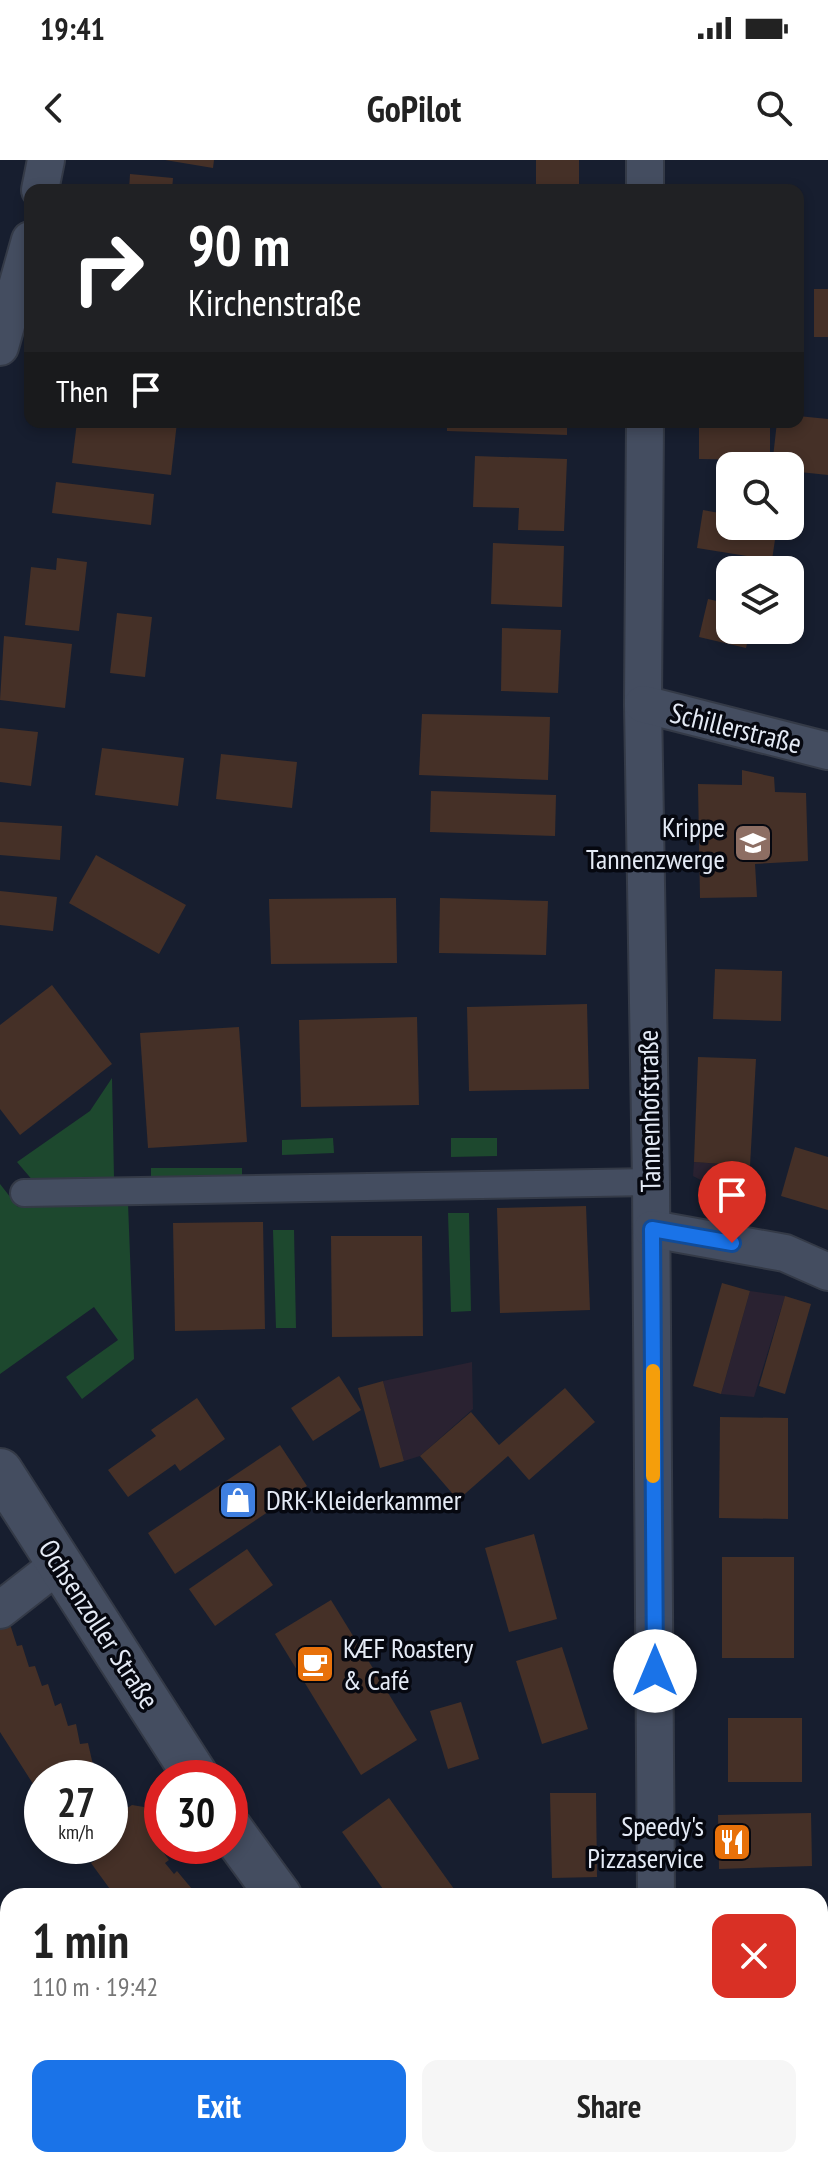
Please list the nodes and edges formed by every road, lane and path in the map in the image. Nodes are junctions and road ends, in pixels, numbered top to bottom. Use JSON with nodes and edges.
{"nodes":[{"id":1,"x":46,"y":160,"type":"edge"},
{"id":2,"x":645,"y":160,"type":"edge"},
{"id":3,"x":41,"y":184,"type":"edge"},
{"id":4,"x":645,"y":184,"type":"edge"},
{"id":5,"x":24,"y":261,"type":"edge"},
{"id":6,"x":0,"y":347,"type":"edge"},
{"id":7,"x":645,"y":428,"type":"edge"},
{"id":8,"x":643,"y":704,"type":"junction"},
{"id":9,"x":828,"y":751,"type":"edge"},
{"id":10,"x":651,"y":1182,"type":"junction"},
{"id":11,"x":24,"y":1193,"type":"dead end"},
{"id":12,"x":652,"y":1229,"type":"junction"},
{"id":13,"x":828,"y":1272,"type":"edge"},
{"id":14,"x":0,"y":1471,"type":"edge"},
{"id":15,"x":59,"y":1564,"type":"junction"},
{"id":16,"x":0,"y":1610,"type":"edge"},
{"id":17,"x":185,"y":1760,"type":"edge"},
{"id":18,"x":248,"y":1854,"type":"edge"},
{"id":19,"x":273,"y":1888,"type":"edge"},
{"id":20,"x":656,"y":1888,"type":"edge"}],
"edges":[{"from":1,"to":3,"type":"street"},
{"from":2,"to":4,"type":"street"},
{"from":5,"to":6,"type":"street"},
{"from":7,"to":8,"type":"street","name":"Tannenhofstraße"},
{"from":8,"to":9,"type":"street","name":"Schillerstraße"},
{"from":8,"to":10,"type":"street","name":"Tannenhofstraße"},
{"from":10,"to":11,"type":"street"},
{"from":10,"to":12,"type":"street","name":"Tannenhofstraße"},
{"from":12,"to":13,"type":"street"},
{"from":12,"to":20,"type":"street","name":"Tannenhofstraße"},
{"from":14,"to":15,"type":"main road","name":"Ochsenzoller Straße"},
{"from":15,"to":16,"type":"street"},
{"from":15,"to":17,"type":"main road","name":"Ochsenzoller Straße"},
{"from":18,"to":19,"type":"main road"}]}
